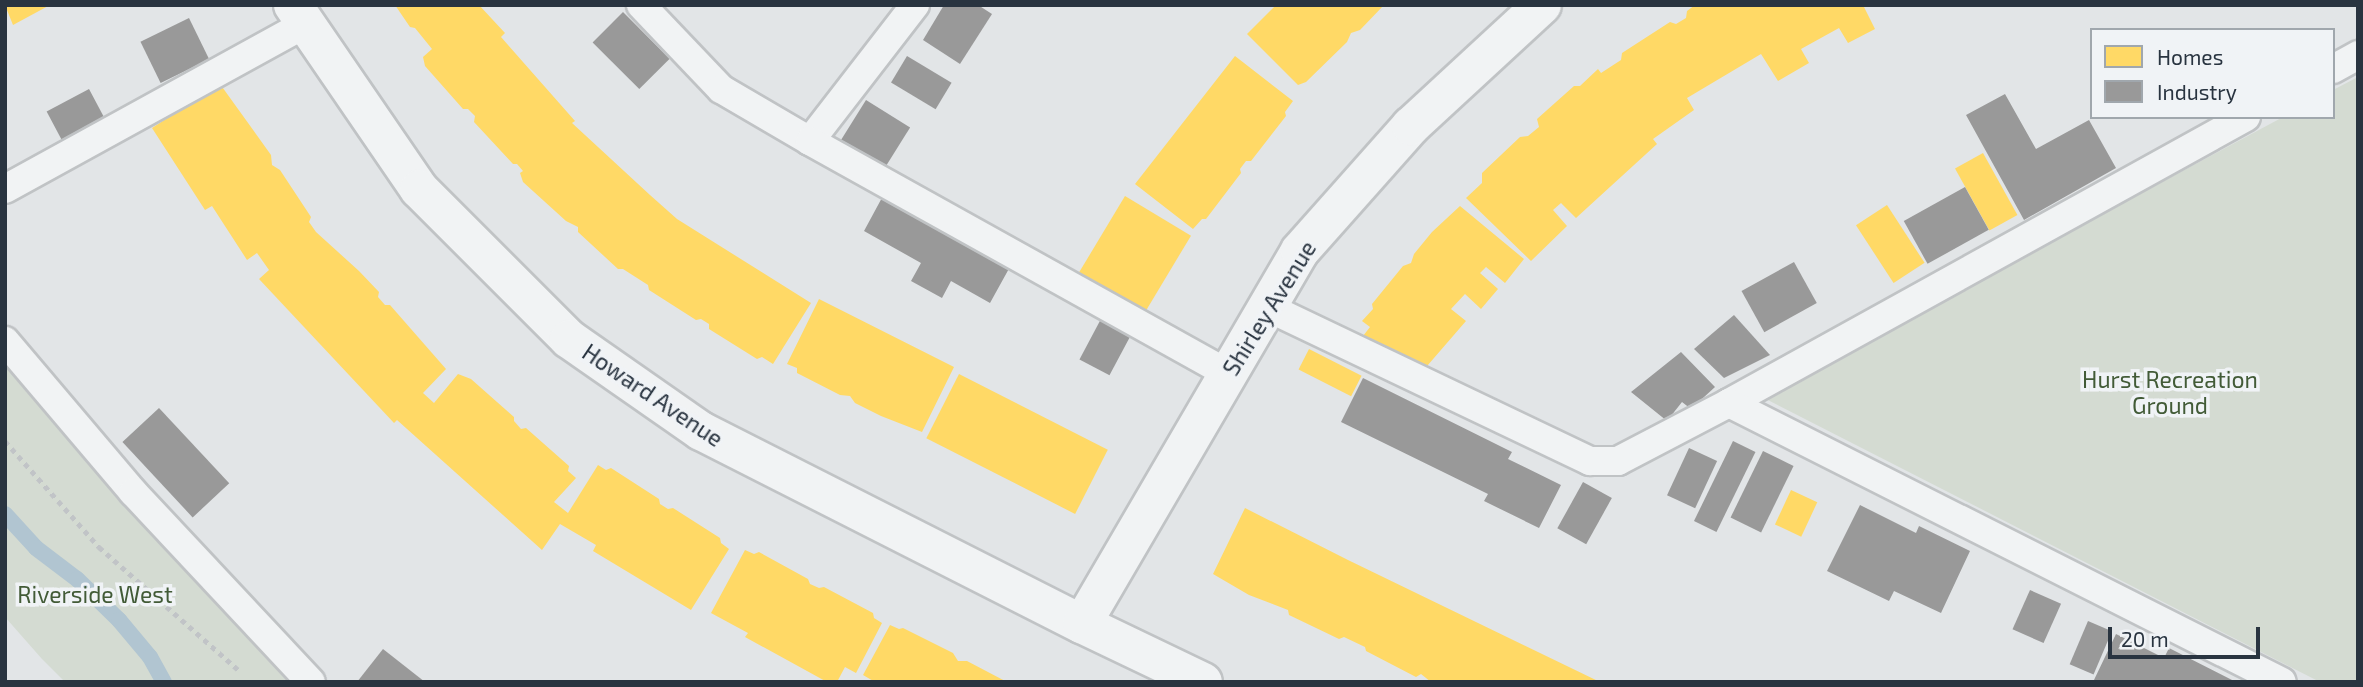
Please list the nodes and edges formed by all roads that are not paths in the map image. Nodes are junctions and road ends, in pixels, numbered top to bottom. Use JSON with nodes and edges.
{"nodes":[{"id":1,"x":641,"y":5,"type":"edge"},
{"id":2,"x":915,"y":5,"type":"edge"},
{"id":3,"x":1542,"y":5,"type":"edge"},
{"id":4,"x":299,"y":15,"type":"edge"},
{"id":5,"x":2358,"y":55,"type":"edge"},
{"id":6,"x":2335,"y":68,"type":"edge"},
{"id":7,"x":2242,"y":119,"type":"edge"},
{"id":8,"x":810,"y":141,"type":"junction"},
{"id":9,"x":5,"y":189,"type":"edge"},
{"id":10,"x":1267,"y":307,"type":"junction"},
{"id":11,"x":5,"y":341,"type":"edge"},
{"id":12,"x":1228,"y":374,"type":"junction"},
{"id":13,"x":1729,"y":403,"type":"junction"},
{"id":14,"x":1082,"y":624,"type":"junction"},
{"id":15,"x":312,"y":682,"type":"edge"},
{"id":16,"x":1203,"y":682,"type":"edge"},
{"id":17,"x":2282,"y":682,"type":"edge"}],
"edges":[{"from":1,"to":8,"type":"lane"},
{"from":2,"to":8,"type":"lane"},
{"from":3,"to":10,"type":"street","name":"Shirley Avenue"},
{"from":4,"to":9,"type":"lane"},
{"from":4,"to":14,"type":"street","name":"Howard Avenue"},
{"from":5,"to":6,"type":"lane"},
{"from":7,"to":13,"type":"lane"},
{"from":8,"to":12,"type":"lane"},
{"from":10,"to":12,"type":"street","name":"Shirley Avenue"},
{"from":10,"to":13,"type":"lane"},
{"from":11,"to":15,"type":"lane"},
{"from":12,"to":14,"type":"street","name":"Shirley Avenue"},
{"from":13,"to":17,"type":"lane"},
{"from":14,"to":16,"type":"street","name":"Howard Avenue"}]}
